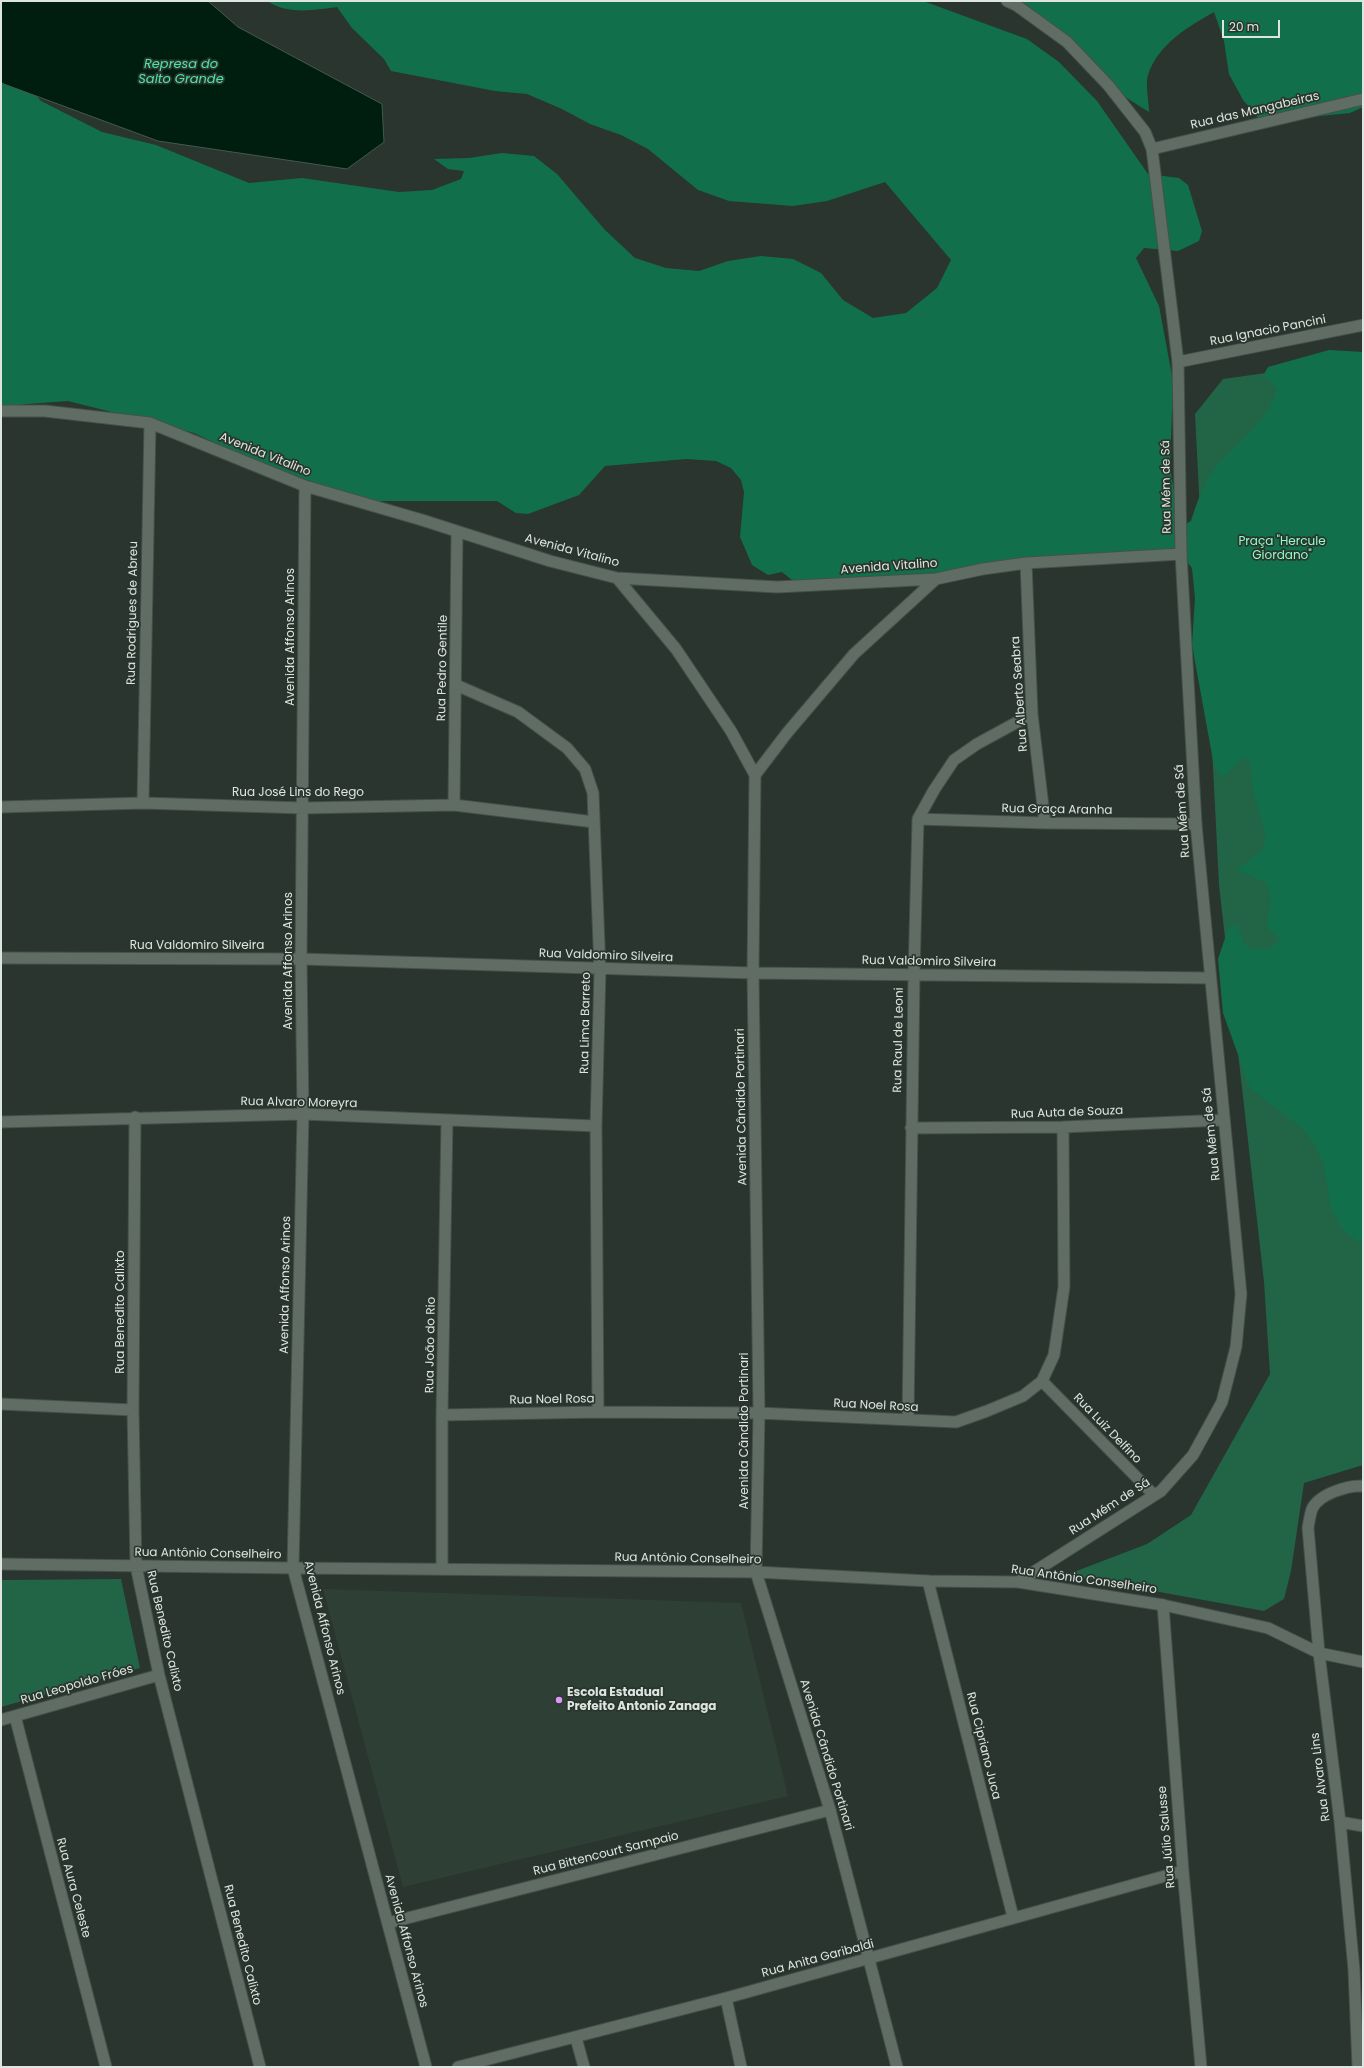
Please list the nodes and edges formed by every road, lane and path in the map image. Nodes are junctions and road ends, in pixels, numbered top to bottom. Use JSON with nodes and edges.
{"nodes":[{"id":1,"x":1007,"y":1,"type":"edge"},
{"id":2,"x":1363,"y":99,"type":"edge"},
{"id":3,"x":1152,"y":149,"type":"junction"},
{"id":4,"x":1363,"y":325,"type":"edge"},
{"id":5,"x":1178,"y":362,"type":"junction"},
{"id":6,"x":1,"y":411,"type":"edge"},
{"id":7,"x":150,"y":423,"type":"junction"},
{"id":8,"x":305,"y":486,"type":"junction"},
{"id":9,"x":457,"y":532,"type":"junction"},
{"id":10,"x":1181,"y":554,"type":"junction"},
{"id":11,"x":1026,"y":563,"type":"junction"},
{"id":12,"x":616,"y":578,"type":"junction"},
{"id":13,"x":936,"y":578,"type":"junction"},
{"id":14,"x":456,"y":685,"type":"junction"},
{"id":15,"x":1032,"y":714,"type":"junction"},
{"id":16,"x":755,"y":775,"type":"junction"},
{"id":17,"x":143,"y":803,"type":"junction"},
{"id":18,"x":454,"y":805,"type":"junction"},
{"id":19,"x":1,"y":807,"type":"edge"},
{"id":20,"x":303,"y":808,"type":"junction"},
{"id":21,"x":918,"y":819,"type":"junction"},
{"id":22,"x":594,"y":822,"type":"junction"},
{"id":23,"x":1045,"y":823,"type":"junction"},
{"id":24,"x":1196,"y":824,"type":"junction"},
{"id":25,"x":1,"y":958,"type":"edge"},
{"id":26,"x":301,"y":959,"type":"junction"},
{"id":27,"x":600,"y":970,"type":"junction"},
{"id":28,"x":754,"y":973,"type":"junction"},
{"id":29,"x":914,"y":974,"type":"junction"},
{"id":30,"x":1210,"y":978,"type":"junction"},
{"id":31,"x":303,"y":1114,"type":"junction"},
{"id":32,"x":135,"y":1117,"type":"junction"},
{"id":33,"x":447,"y":1120,"type":"junction"},
{"id":34,"x":1224,"y":1120,"type":"junction"},
{"id":35,"x":1,"y":1122,"type":"edge"},
{"id":36,"x":596,"y":1126,"type":"junction"},
{"id":37,"x":1063,"y":1127,"type":"junction"},
{"id":38,"x":911,"y":1128,"type":"junction"},
{"id":39,"x":1042,"y":1381,"type":"junction"},
{"id":40,"x":1,"y":1404,"type":"edge"},
{"id":41,"x":133,"y":1410,"type":"junction"},
{"id":42,"x":598,"y":1412,"type":"junction"},
{"id":43,"x":759,"y":1413,"type":"junction"},
{"id":44,"x":442,"y":1415,"type":"junction"},
{"id":45,"x":908,"y":1420,"type":"junction"},
{"id":46,"x":1363,"y":1486,"type":"edge"},
{"id":47,"x":1154,"y":1495,"type":"junction"},
{"id":48,"x":1,"y":1564,"type":"edge"},
{"id":49,"x":136,"y":1566,"type":"junction"},
{"id":50,"x":293,"y":1568,"type":"junction"},
{"id":51,"x":442,"y":1570,"type":"junction"},
{"id":52,"x":756,"y":1572,"type":"junction"},
{"id":53,"x":928,"y":1581,"type":"junction"},
{"id":54,"x":1018,"y":1582,"type":"junction"},
{"id":55,"x":1163,"y":1605,"type":"junction"},
{"id":56,"x":1319,"y":1653,"type":"junction"},
{"id":57,"x":1363,"y":1662,"type":"edge"},
{"id":58,"x":159,"y":1675,"type":"junction"},
{"id":59,"x":15,"y":1716,"type":"junction"},
{"id":60,"x":1,"y":1720,"type":"edge"},
{"id":61,"x":830,"y":1810,"type":"junction"},
{"id":62,"x":1340,"y":1822,"type":"junction"},
{"id":63,"x":1363,"y":1826,"type":"edge"},
{"id":64,"x":1183,"y":1871,"type":"junction"},
{"id":65,"x":1013,"y":1917,"type":"junction"},
{"id":66,"x":388,"y":1923,"type":"junction"},
{"id":67,"x":869,"y":1959,"type":"junction"},
{"id":68,"x":1358,"y":1971,"type":"edge"},
{"id":69,"x":726,"y":1998,"type":"junction"},
{"id":70,"x":576,"y":2038,"type":"junction"},
{"id":71,"x":106,"y":2067,"type":"edge"},
{"id":72,"x":260,"y":2067,"type":"edge"},
{"id":73,"x":426,"y":2067,"type":"edge"},
{"id":74,"x":458,"y":2067,"type":"edge"},
{"id":75,"x":584,"y":2067,"type":"edge"},
{"id":76,"x":741,"y":2067,"type":"edge"},
{"id":77,"x":896,"y":2067,"type":"edge"},
{"id":78,"x":1201,"y":2067,"type":"edge"},
{"id":79,"x":1358,"y":2067,"type":"edge"}],
"edges":[{"from":1,"to":3,"type":"street","name":"Rua Mém de Sá"},
{"from":2,"to":3,"type":"street","name":"Rua das Mangabeiras"},
{"from":3,"to":5,"type":"street","name":"Rua Mém de Sá"},
{"from":4,"to":5,"type":"street","name":"Rua Ignacio Pancini"},
{"from":5,"to":10,"type":"street","name":"Rua Mém de Sá"},
{"from":6,"to":7,"type":"street","name":"Avenida Vitalino"},
{"from":7,"to":8,"type":"street","name":"Avenida Vitalino"},
{"from":7,"to":17,"type":"street","name":"Rua Rodrigues de Abreu"},
{"from":8,"to":9,"type":"street","name":"Avenida Vitalino"},
{"from":8,"to":20,"type":"street","name":"Avenida Affonso Arinos"},
{"from":9,"to":12,"type":"street","name":"Avenida Vitalino"},
{"from":9,"to":14,"type":"street","name":"Rua Pedro Gentile"},
{"from":10,"to":11,"type":"street","name":"Avenida Vitalino"},
{"from":10,"to":24,"type":"street","name":"Rua Mém de Sá"},
{"from":11,"to":13,"type":"street","name":"Avenida Vitalino"},
{"from":11,"to":15,"type":"street","name":"Rua Alberto Seabra"},
{"from":12,"to":13,"type":"street","name":"Avenida Vitalino"},
{"from":12,"to":16,"type":"street","name":"Avenida Cândido Portinari"},
{"from":13,"to":16,"type":"street"},
{"from":14,"to":18,"type":"street","name":"Rua Pedro Gentile"},
{"from":14,"to":22,"type":"street","name":"Rua Lima Barreto"},
{"from":15,"to":21,"type":"street","name":"Rua Raul de Leoni"},
{"from":15,"to":23,"type":"street","name":"Rua Alberto Seabra"},
{"from":16,"to":28,"type":"street","name":"Avenida Cândido Portinari"},
{"from":17,"to":19,"type":"street","name":"Rua José Lins do Rego"},
{"from":17,"to":20,"type":"street","name":"Rua José Lins do Rego"},
{"from":18,"to":20,"type":"street","name":"Rua José Lins do Rego"},
{"from":18,"to":22,"type":"street","name":"Rua José Lins do Rego"},
{"from":20,"to":26,"type":"street","name":"Avenida Affonso Arinos"},
{"from":21,"to":23,"type":"street","name":"Rua Graça Aranha"},
{"from":21,"to":29,"type":"street","name":"Rua Raul de Leoni"},
{"from":22,"to":27,"type":"street","name":"Rua Lima Barreto"},
{"from":23,"to":24,"type":"street","name":"Rua Graça Aranha"},
{"from":24,"to":30,"type":"street","name":"Rua Mém de Sá"},
{"from":25,"to":26,"type":"street","name":"Rua Valdomiro Silveira"},
{"from":26,"to":27,"type":"street","name":"Rua Valdomiro Silveira"},
{"from":26,"to":31,"type":"street","name":"Avenida Affonso Arinos"},
{"from":27,"to":28,"type":"street","name":"Rua Valdomiro Silveira"},
{"from":27,"to":36,"type":"street","name":"Rua Lima Barreto"},
{"from":28,"to":29,"type":"street","name":"Rua Valdomiro Silveira"},
{"from":28,"to":43,"type":"street","name":"Avenida Cândido Portinari"},
{"from":29,"to":30,"type":"street","name":"Rua Valdomiro Silveira"},
{"from":29,"to":38,"type":"street","name":"Rua Raul de Leoni"},
{"from":30,"to":34,"type":"street","name":"Rua Mém de Sá"},
{"from":31,"to":32,"type":"street","name":"Rua Alvaro Moreyra"},
{"from":31,"to":33,"type":"street","name":"Rua Alvaro Moreyra"},
{"from":31,"to":50,"type":"street","name":"Avenida Affonso Arinos"},
{"from":32,"to":35,"type":"street","name":"Rua Alvaro Moreyra"},
{"from":32,"to":41,"type":"street","name":"Rua Benedito Calixto"},
{"from":33,"to":36,"type":"street","name":"Rua Alvaro Moreyra"},
{"from":33,"to":44,"type":"street","name":"Rua João do Rio"},
{"from":34,"to":37,"type":"street","name":"Rua Auta de Souza"},
{"from":34,"to":47,"type":"street","name":"Rua Mém de Sá"},
{"from":36,"to":42,"type":"street","name":"Rua Lima Barreto"},
{"from":37,"to":38,"type":"street","name":"Rua Auta de Souza"},
{"from":37,"to":39,"type":"street","name":"Rua Noel Rosa"},
{"from":38,"to":45,"type":"street","name":"Rua Raul de Leoni"},
{"from":39,"to":45,"type":"street","name":"Rua Noel Rosa"},
{"from":39,"to":47,"type":"street","name":"Rua Luiz Delfino"},
{"from":40,"to":41,"type":"street"},
{"from":41,"to":49,"type":"street","name":"Rua Benedito Calixto"},
{"from":42,"to":43,"type":"street","name":"Rua Noel Rosa"},
{"from":42,"to":44,"type":"street","name":"Rua Noel Rosa"},
{"from":43,"to":45,"type":"street","name":"Rua Noel Rosa"},
{"from":43,"to":52,"type":"street","name":"Avenida Cândido Portinari"},
{"from":44,"to":51,"type":"street","name":"Rua João do Rio"},
{"from":46,"to":56,"type":"street","name":"Rua Alvaro Lins"},
{"from":47,"to":54,"type":"street","name":"Rua Mém de Sá"},
{"from":48,"to":49,"type":"street","name":"Rua Antônio Conselheiro"},
{"from":49,"to":50,"type":"street","name":"Rua Antônio Conselheiro"},
{"from":49,"to":58,"type":"street","name":"Rua Benedito Calixto"},
{"from":50,"to":51,"type":"street","name":"Rua Antônio Conselheiro"},
{"from":50,"to":66,"type":"street","name":"Avenida Affonso Arinos"},
{"from":51,"to":52,"type":"street","name":"Rua Antônio Conselheiro"},
{"from":52,"to":53,"type":"street","name":"Rua Antônio Conselheiro"},
{"from":52,"to":61,"type":"street","name":"Avenida Cândido Portinari"},
{"from":53,"to":54,"type":"street","name":"Rua Antônio Conselheiro"},
{"from":53,"to":65,"type":"street","name":"Rua Cipriano Juca"},
{"from":54,"to":55,"type":"street","name":"Rua Antônio Conselheiro"},
{"from":55,"to":56,"type":"street","name":"Rua Antônio Conselheiro"},
{"from":55,"to":64,"type":"street","name":"Rua Júlio Salusse"},
{"from":56,"to":57,"type":"street","name":"Rua Antônio Conselheiro"},
{"from":56,"to":62,"type":"street","name":"Rua Alvaro Lins"},
{"from":58,"to":59,"type":"street","name":"Rua Leopoldo Fróes"},
{"from":58,"to":72,"type":"street","name":"Rua Benedito Calixto"},
{"from":59,"to":60,"type":"street","name":"Rua Leopoldo Fróes"},
{"from":59,"to":71,"type":"street","name":"Rua Aura Celeste"},
{"from":61,"to":66,"type":"street","name":"Rua Bittencourt Sampaio"},
{"from":61,"to":67,"type":"street","name":"Avenida Cândido Portinari"},
{"from":62,"to":63,"type":"street"},
{"from":62,"to":68,"type":"street","name":"Rua Alvaro Lins"},
{"from":64,"to":65,"type":"street","name":"Rua Anita Garibaldi"},
{"from":64,"to":78,"type":"street","name":"Rua Júlio Salusse"},
{"from":65,"to":67,"type":"street","name":"Rua Anita Garibaldi"},
{"from":66,"to":73,"type":"street","name":"Avenida Affonso Arinos"},
{"from":67,"to":69,"type":"street","name":"Rua Anita Garibaldi"},
{"from":67,"to":77,"type":"street","name":"Avenida Cândido Portinari"},
{"from":68,"to":79,"type":"street","name":"Rua Alvaro Lins"},
{"from":69,"to":70,"type":"street","name":"Rua Anita Garibaldi"},
{"from":69,"to":76,"type":"street"},
{"from":70,"to":74,"type":"street","name":"Rua Anita Garibaldi"},
{"from":70,"to":75,"type":"street"}]}
